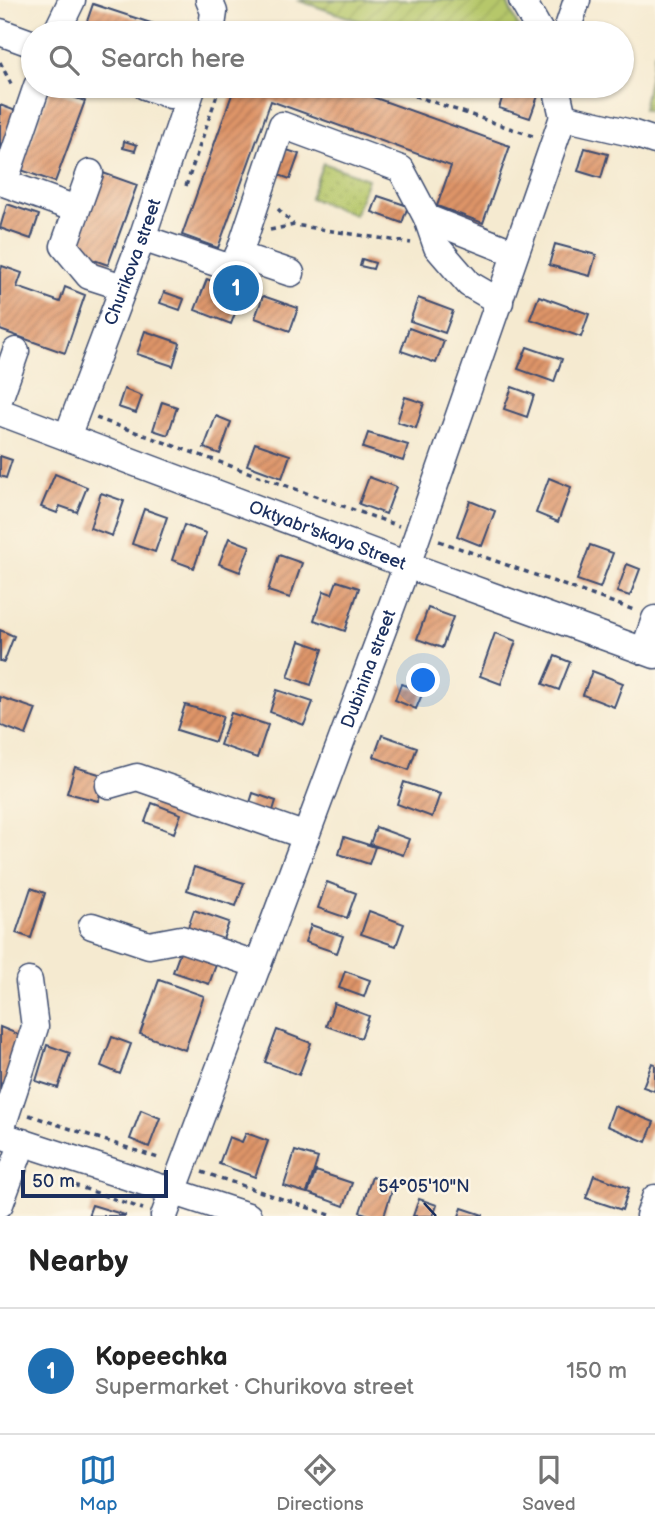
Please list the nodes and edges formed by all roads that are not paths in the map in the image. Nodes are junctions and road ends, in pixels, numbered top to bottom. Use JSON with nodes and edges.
{"nodes":[{"id":1,"x":72,"y":0,"type":"edge"},
{"id":2,"x":209,"y":0,"type":"edge"},
{"id":3,"x":522,"y":0,"type":"edge"},
{"id":4,"x":577,"y":0,"type":"edge"},
{"id":5,"x":62,"y":21,"type":"edge"},
{"id":6,"x":213,"y":21,"type":"edge"},
{"id":7,"x":534,"y":21,"type":"edge"},
{"id":8,"x":570,"y":21,"type":"edge"},
{"id":9,"x":0,"y":32,"type":"edge"},
{"id":10,"x":21,"y":40,"type":"edge"},
{"id":11,"x":33,"y":98,"type":"edge"},
{"id":12,"x":180,"y":98,"type":"edge"},
{"id":13,"x":559,"y":98,"type":"edge"},
{"id":14,"x":563,"y":117,"type":"junction"},
{"id":15,"x":655,"y":141,"type":"edge"},
{"id":16,"x":90,"y":173,"type":"dead end"},
{"id":17,"x":76,"y":209,"type":"junction"},
{"id":18,"x":426,"y":218,"type":"junction"},
{"id":19,"x":142,"y":238,"type":"junction"},
{"id":20,"x":242,"y":245,"type":"junction"},
{"id":21,"x":515,"y":253,"type":"junction"},
{"id":22,"x":291,"y":273,"type":"dead end"},
{"id":23,"x":123,"y":287,"type":"junction"},
{"id":24,"x":500,"y":302,"type":"junction"},
{"id":25,"x":16,"y":351,"type":"dead end"},
{"id":26,"x":0,"y":397,"type":"edge"},
{"id":27,"x":0,"y":412,"type":"edge"},
{"id":28,"x":67,"y":437,"type":"junction"},
{"id":29,"x":407,"y":565,"type":"junction"},
{"id":30,"x":648,"y":616,"type":"edge"},
{"id":31,"x":650,"y":653,"type":"edge"},
{"id":32,"x":109,"y":785,"type":"dead end"},
{"id":33,"x":306,"y":836,"type":"junction"},
{"id":34,"x":92,"y":926,"type":"dead end"},
{"id":35,"x":258,"y":965,"type":"junction"},
{"id":36,"x":29,"y":981,"type":"dead end"},
{"id":37,"x":8,"y":1137,"type":"edge"},
{"id":38,"x":655,"y":1198,"type":"edge"},
{"id":39,"x":0,"y":1204,"type":"edge"},
{"id":40,"x":167,"y":1208,"type":"edge"},
{"id":41,"x":248,"y":1216,"type":"edge"},
{"id":42,"x":649,"y":1216,"type":"edge"}],
"edges":[{"from":1,"to":5,"type":"street"},
{"from":2,"to":6,"type":"street"},
{"from":3,"to":7,"type":"street"},
{"from":4,"to":8,"type":"street"},
{"from":9,"to":10,"type":"street"},
{"from":11,"to":17,"type":"street"},
{"from":12,"to":19,"type":"street","name":"Churikova street"},
{"from":13,"to":14,"type":"street"},
{"from":14,"to":15,"type":"street"},
{"from":14,"to":21,"type":"street","name":"Dubinina street"},
{"from":16,"to":17,"type":"street"},
{"from":17,"to":23,"type":"street"},
{"from":18,"to":20,"type":"street"},
{"from":18,"to":21,"type":"street"},
{"from":18,"to":24,"type":"street"},
{"from":19,"to":20,"type":"street"},
{"from":19,"to":23,"type":"street","name":"Churikova street"},
{"from":20,"to":22,"type":"street"},
{"from":21,"to":24,"type":"street","name":"Dubinina street"},
{"from":23,"to":28,"type":"street","name":"Churikova street"},
{"from":24,"to":29,"type":"street","name":"Dubinina street"},
{"from":25,"to":26,"type":"street"},
{"from":27,"to":28,"type":"street","name":"Oktyabr'skaya Street"},
{"from":28,"to":29,"type":"street","name":"Oktyabr'skaya Street"},
{"from":29,"to":31,"type":"street","name":"Oktyabr'skaya Street"},
{"from":29,"to":33,"type":"street","name":"Dubinina street"},
{"from":30,"to":31,"type":"street"},
{"from":32,"to":33,"type":"street"},
{"from":33,"to":35,"type":"street","name":"Dubinina street"},
{"from":34,"to":35,"type":"street"},
{"from":35,"to":40,"type":"street","name":"Dubinina street"},
{"from":36,"to":37,"type":"street"},
{"from":37,"to":39,"type":"street"},
{"from":37,"to":40,"type":"street"},
{"from":38,"to":42,"type":"street"},
{"from":40,"to":41,"type":"street"}]}
